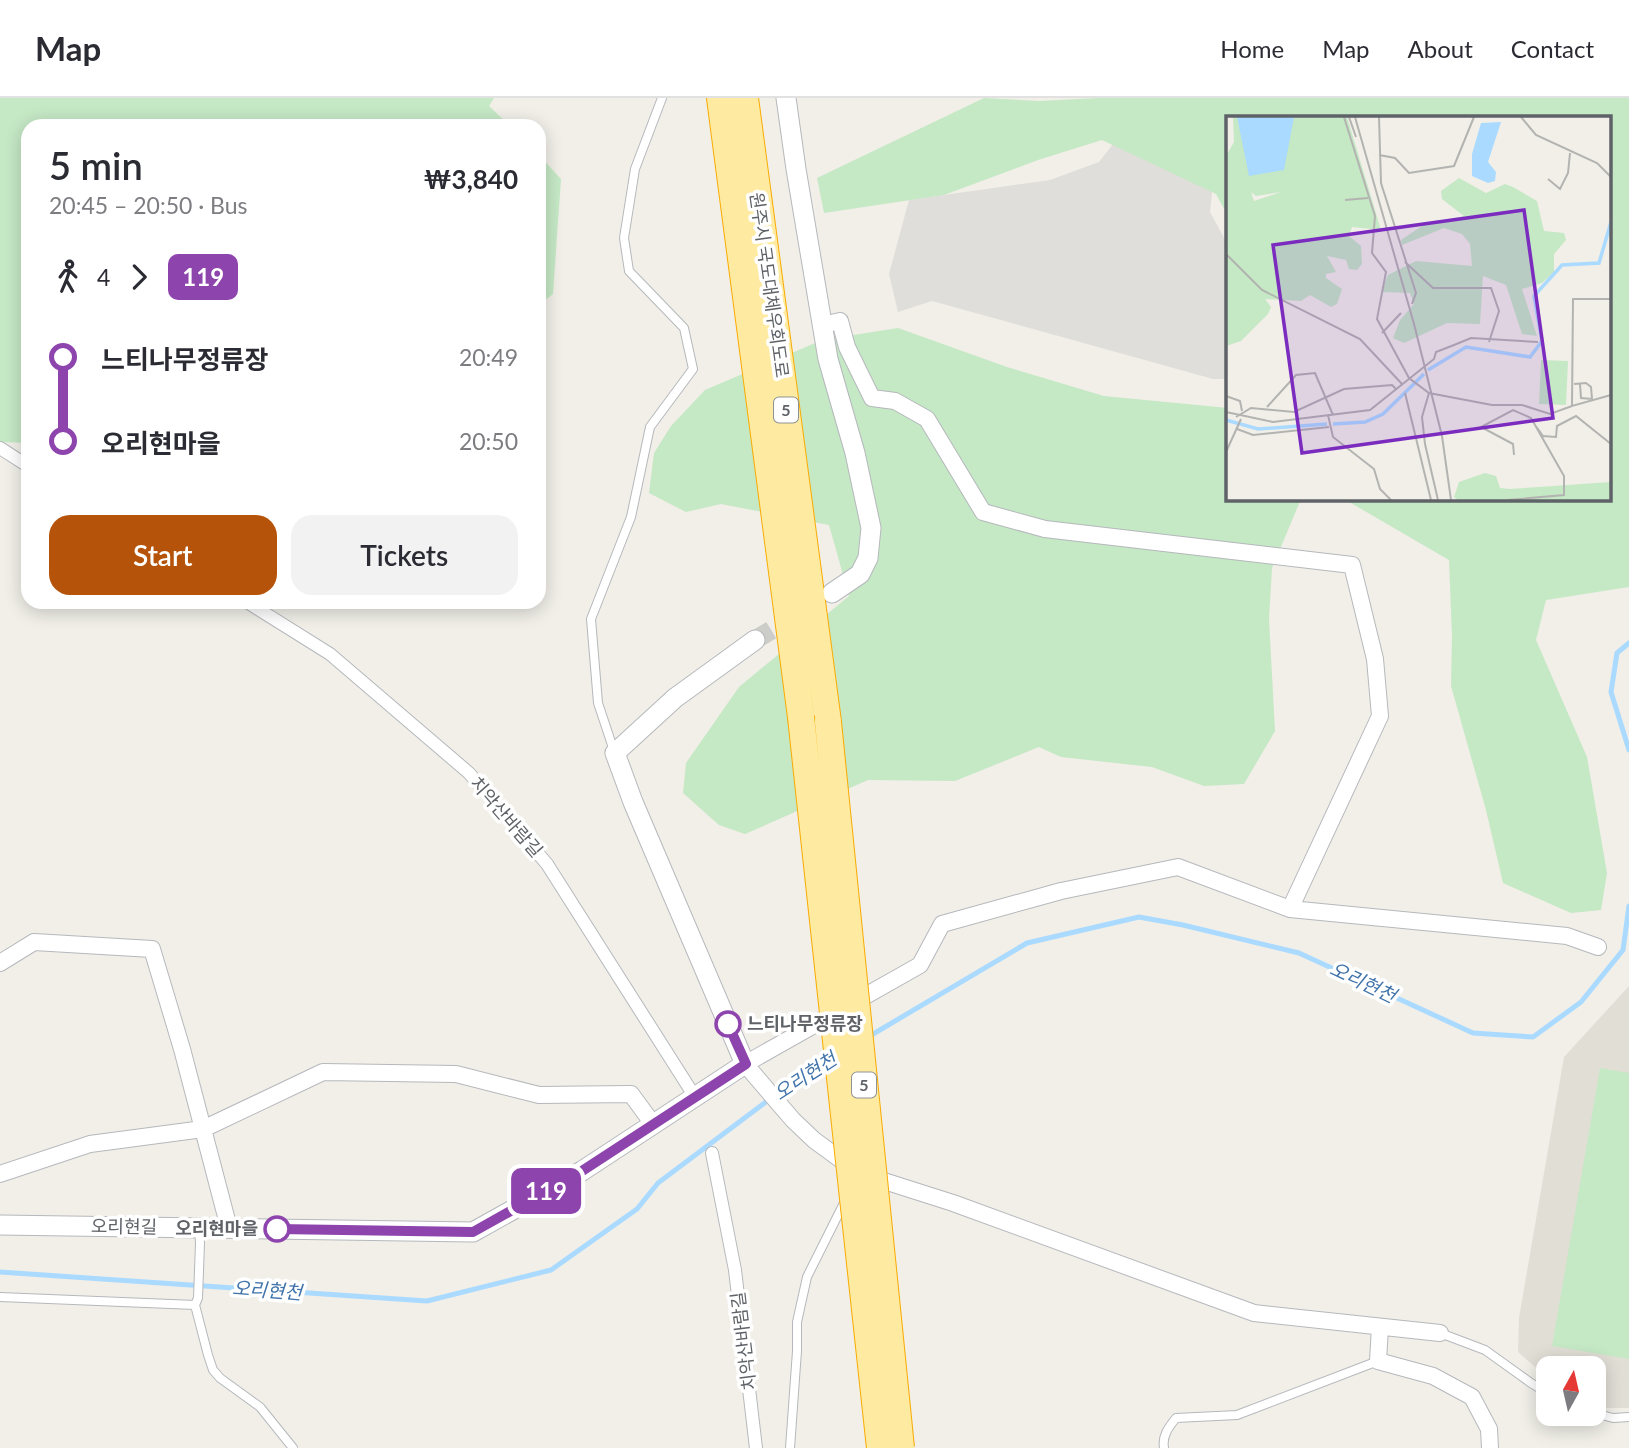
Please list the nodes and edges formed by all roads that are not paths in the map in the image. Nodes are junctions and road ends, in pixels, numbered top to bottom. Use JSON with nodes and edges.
{"nodes":[{"id":1,"x":662,"y":98,"type":"edge"},
{"id":2,"x":720,"y":98,"type":"edge"},
{"id":3,"x":745,"y":98,"type":"edge"},
{"id":4,"x":786,"y":98,"type":"edge"},
{"id":5,"x":822,"y":326,"type":"junction"},
{"id":6,"x":0,"y":448,"type":"edge"},
{"id":7,"x":21,"y":462,"type":"edge"},
{"id":8,"x":832,"y":593,"type":"dead end"},
{"id":9,"x":258,"y":609,"type":"edge"},
{"id":10,"x":755,"y":640,"type":"tunnel mouth"},
{"id":11,"x":615,"y":753,"type":"junction"},
{"id":12,"x":1290,"y":909,"type":"junction"},
{"id":13,"x":1598,"y":947,"type":"dead end"},
{"id":14,"x":0,"y":963,"type":"edge"},
{"id":15,"x":746,"y":1064,"type":"junction"},
{"id":16,"x":695,"y":1097,"type":"junction"},
{"id":17,"x":653,"y":1124,"type":"junction"},
{"id":18,"x":203,"y":1129,"type":"junction"},
{"id":19,"x":712,"y":1153,"type":"dead end"},
{"id":20,"x":859,"y":1173,"type":"junction"},
{"id":21,"x":0,"y":1174,"type":"edge"},
{"id":22,"x":0,"y":1224,"type":"edge"},
{"id":23,"x":229,"y":1228,"type":"junction"},
{"id":24,"x":200,"y":1236,"type":"junction"},
{"id":25,"x":0,"y":1297,"type":"edge"},
{"id":26,"x":197,"y":1301,"type":"junction"},
{"id":27,"x":1380,"y":1327,"type":"junction"},
{"id":28,"x":1440,"y":1333,"type":"joint"},
{"id":29,"x":1377,"y":1361,"type":"junction"},
{"id":30,"x":1536,"y":1385,"type":"edge"},
{"id":31,"x":1606,"y":1416,"type":"edge"},
{"id":32,"x":1629,"y":1417,"type":"edge"},
{"id":33,"x":293,"y":1448,"type":"edge"},
{"id":34,"x":756,"y":1448,"type":"edge"},
{"id":35,"x":790,"y":1448,"type":"edge"},
{"id":36,"x":880,"y":1448,"type":"edge"},
{"id":37,"x":901,"y":1448,"type":"edge"},
{"id":38,"x":1164,"y":1448,"type":"edge"},
{"id":39,"x":1490,"y":1448,"type":"edge"}],
"edges":[{"from":1,"to":11,"type":"lane"},
{"from":2,"to":36,"type":"highway","name":"원주시 국도대체우회도로","number":"5","bridge":true},
{"from":3,"to":37,"type":"highway","name":"원주시 국도대체우회도로","number":"5","bridge":true},
{"from":4,"to":5,"type":"street"},
{"from":5,"to":8,"type":"street"},
{"from":5,"to":12,"type":"street"},
{"from":6,"to":7,"type":"street"},
{"from":9,"to":16,"type":"street","name":"치악산바람길"},
{"from":10,"to":11,"type":"street"},
{"from":11,"to":15,"type":"street"},
{"from":12,"to":13,"type":"street"},
{"from":12,"to":15,"type":"street"},
{"from":14,"to":18,"type":"street"},
{"from":15,"to":16,"type":"street","name":"오리현길"},
{"from":15,"to":20,"type":"street"},
{"from":16,"to":17,"type":"street","name":"오리현길"},
{"from":17,"to":18,"type":"street"},
{"from":17,"to":23,"type":"street","name":"오리현길"},
{"from":18,"to":21,"type":"street"},
{"from":18,"to":23,"type":"street"},
{"from":19,"to":34,"type":"street","name":"치악산바람길"},
{"from":20,"to":27,"type":"street"},
{"from":20,"to":35,"type":"lane"},
{"from":22,"to":24,"type":"street","name":"오리현길"},
{"from":23,"to":24,"type":"street","name":"오리현길"},
{"from":24,"to":26,"type":"lane"},
{"from":25,"to":26,"type":"lane"},
{"from":26,"to":33,"type":"lane"},
{"from":27,"to":28,"type":"street"},
{"from":27,"to":29,"type":"street"},
{"from":28,"to":30,"type":"lane"},
{"from":29,"to":38,"type":"lane"},
{"from":29,"to":39,"type":"street"},
{"from":31,"to":32,"type":"lane"}]}
